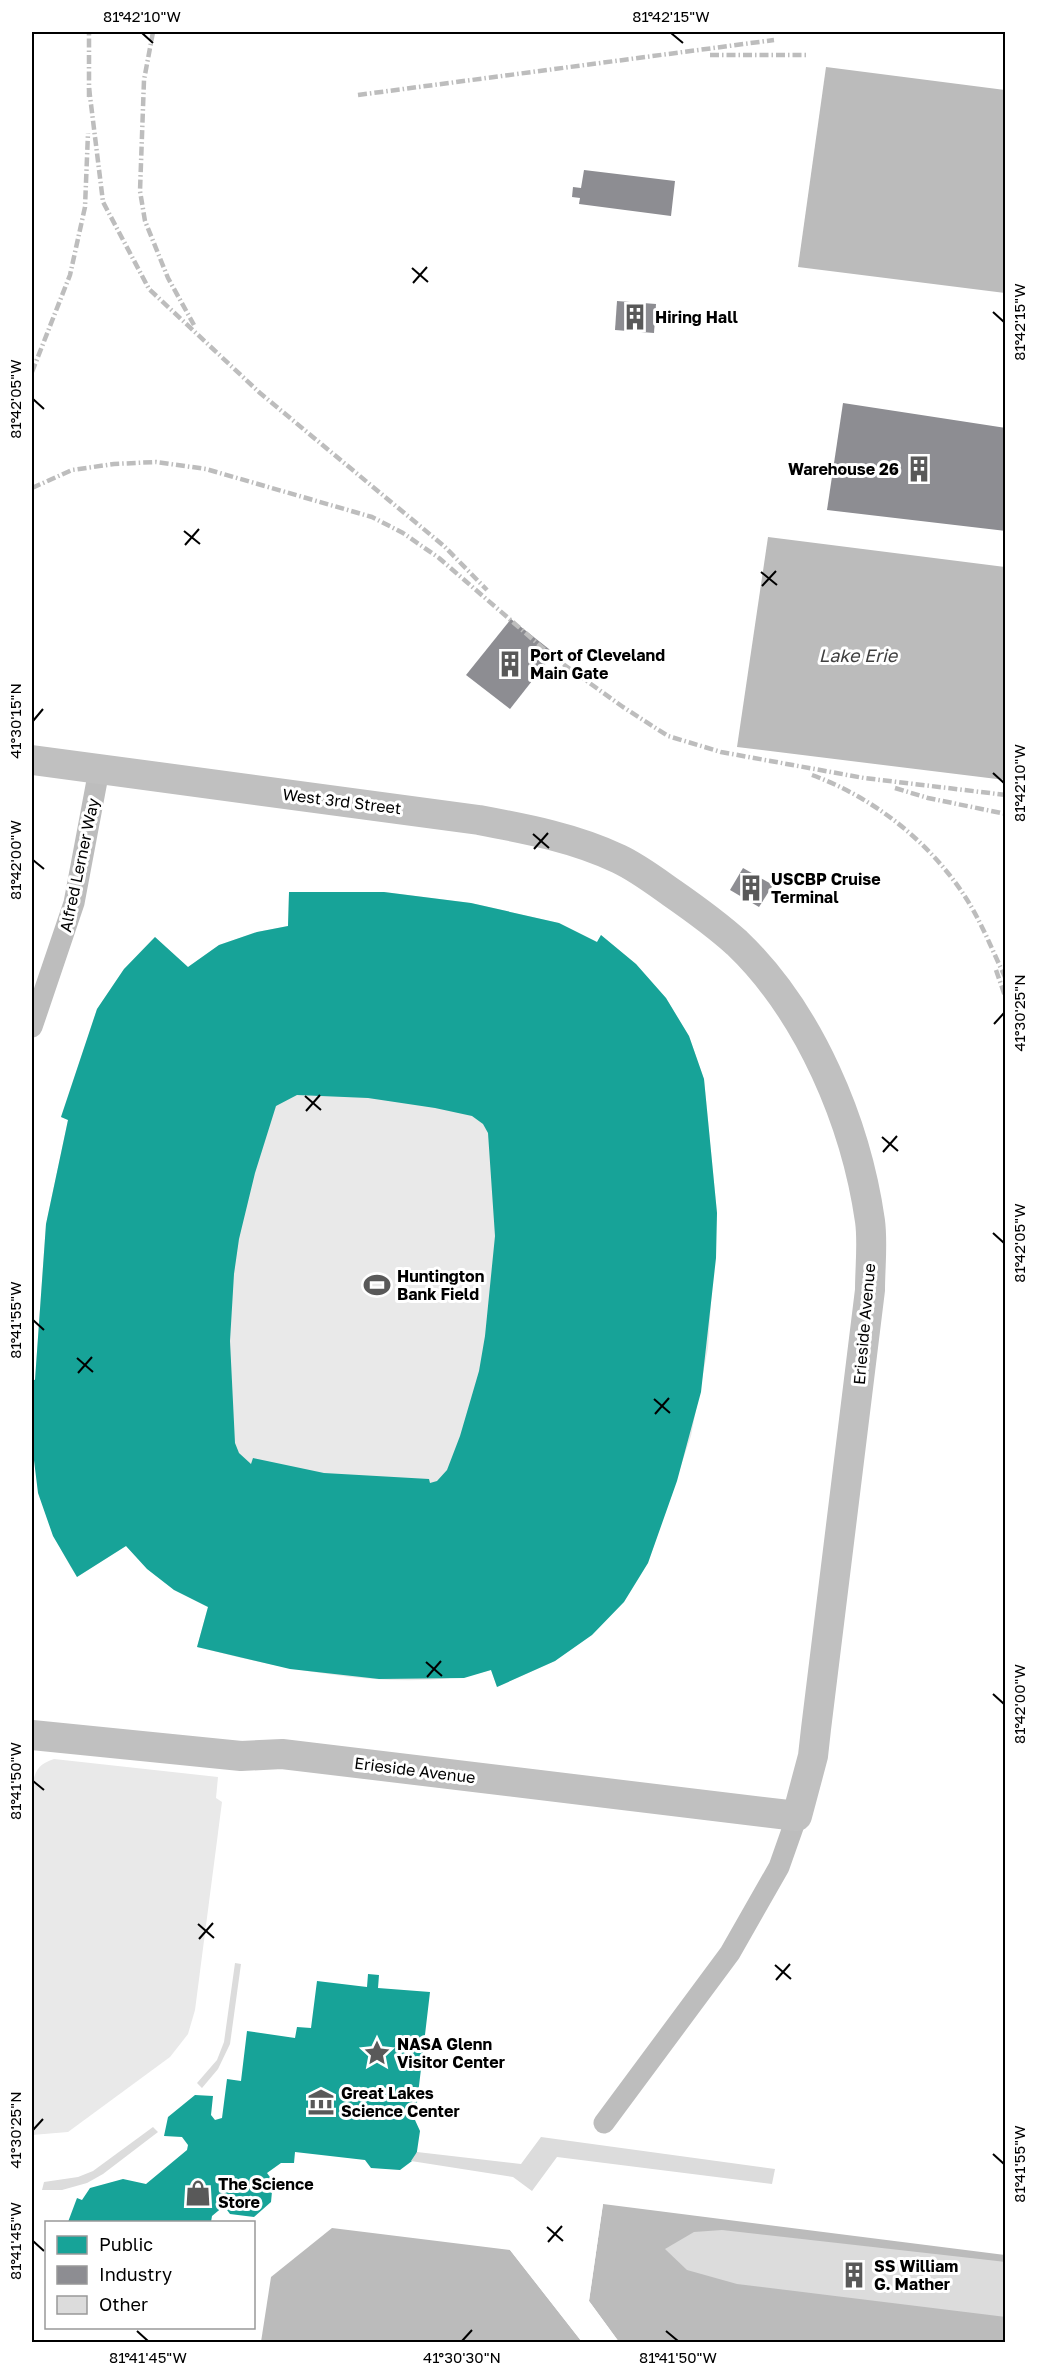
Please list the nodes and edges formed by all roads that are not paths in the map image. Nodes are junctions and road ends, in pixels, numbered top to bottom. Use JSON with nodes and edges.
{"nodes":[{"id":1,"x":32,"y":760,"type":"edge"},
{"id":2,"x":99,"y":770,"type":"junction"},
{"id":3,"x":645,"y":874,"type":"joint"},
{"id":4,"x":32,"y":1027,"type":"edge"},
{"id":5,"x":32,"y":1736,"type":"edge"},
{"id":6,"x":797,"y":1816,"type":"junction"},
{"id":7,"x":604,"y":2123,"type":"dead end"}],
"edges":[{"from":1,"to":2,"type":"street","name":"West 3rd Street"},
{"from":2,"to":3,"type":"street","name":"West 3rd Street"},
{"from":2,"to":4,"type":"street","name":"Alfred Lerner Way"},
{"from":3,"to":6,"type":"street","name":"Erieside Avenue"},
{"from":5,"to":6,"type":"street","name":"Erieside Avenue"},
{"from":6,"to":7,"type":"street","name":"Erieside Avenue"}]}
